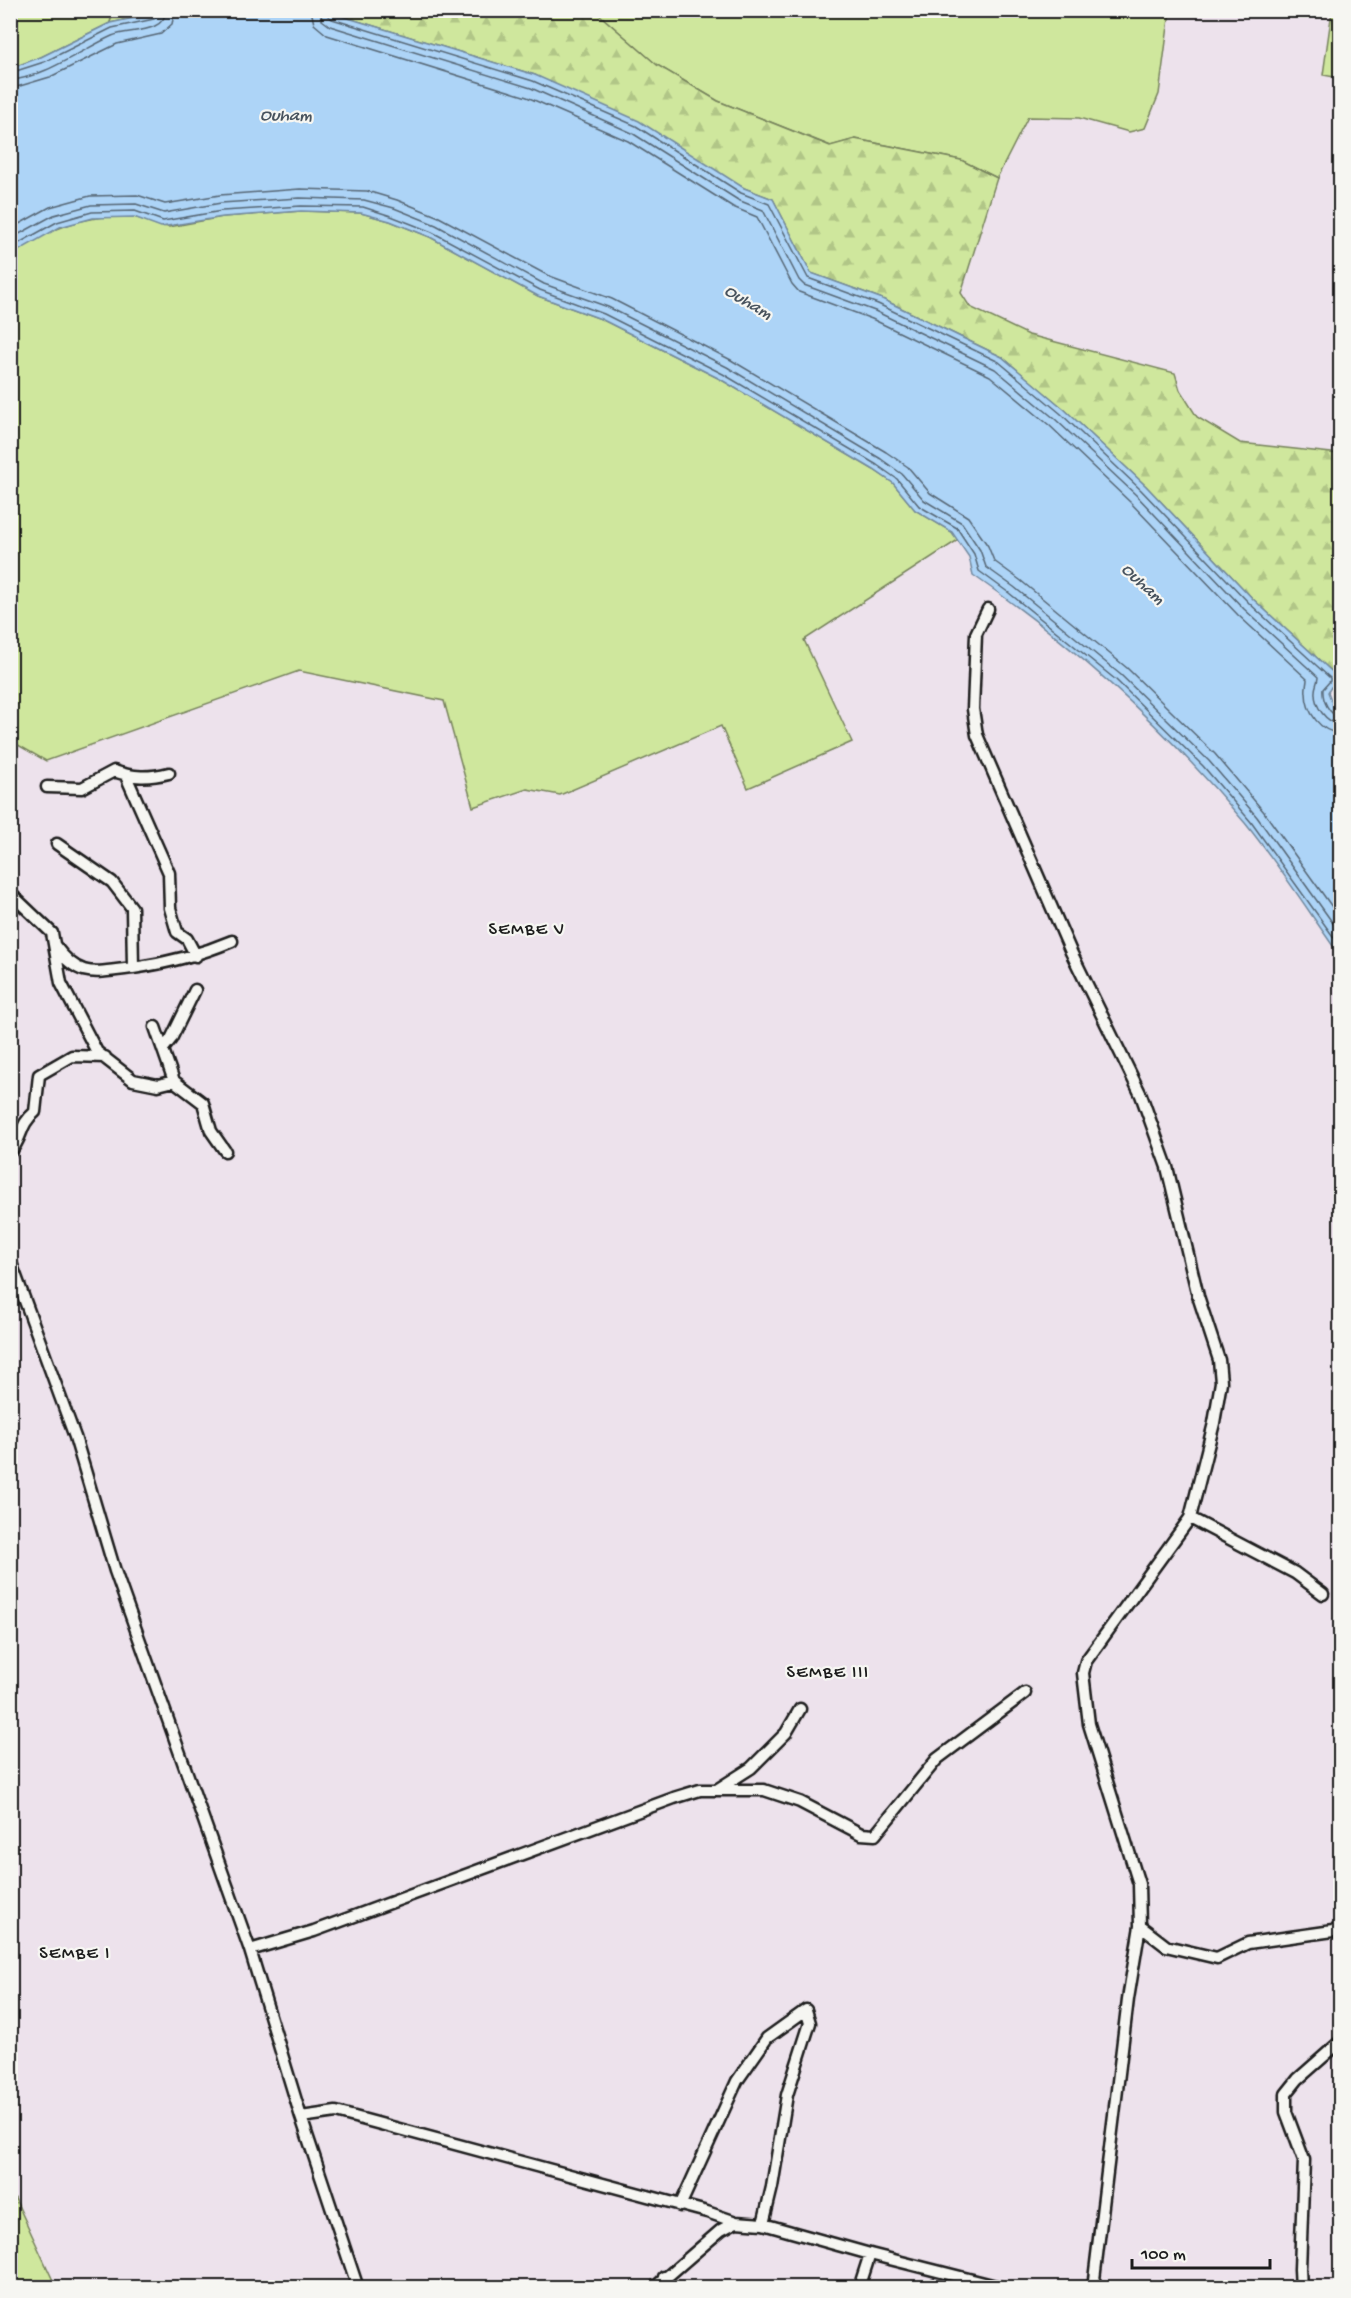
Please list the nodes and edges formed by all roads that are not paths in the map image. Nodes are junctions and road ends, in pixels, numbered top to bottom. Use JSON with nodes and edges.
{"nodes":[{"id":1,"x":988,"y":609,"type":"dead end"},
{"id":2,"x":169,"y":773,"type":"dead end"},
{"id":3,"x":126,"y":776,"type":"junction"},
{"id":4,"x":47,"y":787,"type":"dead end"},
{"id":5,"x":57,"y":844,"type":"dead end"},
{"id":6,"x":10,"y":893,"type":"edge"},
{"id":7,"x":232,"y":941,"type":"dead end"},
{"id":8,"x":52,"y":942,"type":"junction"},
{"id":9,"x":196,"y":956,"type":"junction"},
{"id":10,"x":133,"y":968,"type":"junction"},
{"id":11,"x":195,"y":990,"type":"dead end"},
{"id":12,"x":155,"y":1027,"type":"dead end"},
{"id":13,"x":163,"y":1049,"type":"junction"},
{"id":14,"x":105,"y":1058,"type":"junction"},
{"id":15,"x":174,"y":1081,"type":"junction"},
{"id":16,"x":225,"y":1151,"type":"dead end"},
{"id":17,"x":10,"y":1152,"type":"edge"},
{"id":18,"x":10,"y":1260,"type":"edge"},
{"id":19,"x":1190,"y":1518,"type":"junction"},
{"id":20,"x":1323,"y":1594,"type":"dead end"},
{"id":21,"x":1025,"y":1693,"type":"dead end"},
{"id":22,"x":800,"y":1709,"type":"dead end"},
{"id":23,"x":717,"y":1790,"type":"junction"},
{"id":24,"x":1140,"y":1926,"type":"junction"},
{"id":25,"x":1341,"y":1930,"type":"edge"},
{"id":26,"x":250,"y":1950,"type":"junction"},
{"id":27,"x":1341,"y":2042,"type":"edge"},
{"id":28,"x":301,"y":2117,"type":"junction"},
{"id":29,"x":680,"y":2206,"type":"junction"},
{"id":30,"x":736,"y":2222,"type":"junction"},
{"id":31,"x":763,"y":2224,"type":"junction"},
{"id":32,"x":870,"y":2254,"type":"junction"},
{"id":33,"x":664,"y":2277,"type":"junction"},
{"id":34,"x":358,"y":2288,"type":"edge"},
{"id":35,"x":654,"y":2288,"type":"edge"},
{"id":36,"x":671,"y":2288,"type":"edge"},
{"id":37,"x":859,"y":2288,"type":"edge"},
{"id":38,"x":1004,"y":2288,"type":"edge"},
{"id":39,"x":1093,"y":2288,"type":"edge"},
{"id":40,"x":1301,"y":2288,"type":"edge"}],
"edges":[{"from":1,"to":19,"type":"street"},
{"from":2,"to":3,"type":"street"},
{"from":3,"to":4,"type":"street"},
{"from":3,"to":9,"type":"street"},
{"from":5,"to":10,"type":"street"},
{"from":6,"to":8,"type":"street"},
{"from":7,"to":9,"type":"street"},
{"from":8,"to":10,"type":"street"},
{"from":8,"to":14,"type":"street"},
{"from":9,"to":10,"type":"street"},
{"from":11,"to":13,"type":"street"},
{"from":12,"to":13,"type":"street"},
{"from":13,"to":15,"type":"street"},
{"from":14,"to":15,"type":"street"},
{"from":14,"to":17,"type":"street"},
{"from":15,"to":16,"type":"street"},
{"from":18,"to":26,"type":"street"},
{"from":19,"to":20,"type":"street"},
{"from":19,"to":24,"type":"street"},
{"from":21,"to":23,"type":"street"},
{"from":22,"to":23,"type":"street"},
{"from":23,"to":26,"type":"street"},
{"from":24,"to":25,"type":"street"},
{"from":24,"to":39,"type":"street"},
{"from":26,"to":28,"type":"street"},
{"from":27,"to":40,"type":"street"},
{"from":28,"to":29,"type":"street"},
{"from":28,"to":34,"type":"street"},
{"from":29,"to":30,"type":"street"},
{"from":29,"to":31,"type":"street"},
{"from":30,"to":31,"type":"street"},
{"from":30,"to":33,"type":"street"},
{"from":31,"to":32,"type":"street"},
{"from":32,"to":37,"type":"street"},
{"from":32,"to":38,"type":"street"},
{"from":33,"to":35,"type":"street"},
{"from":33,"to":36,"type":"street"}]}
